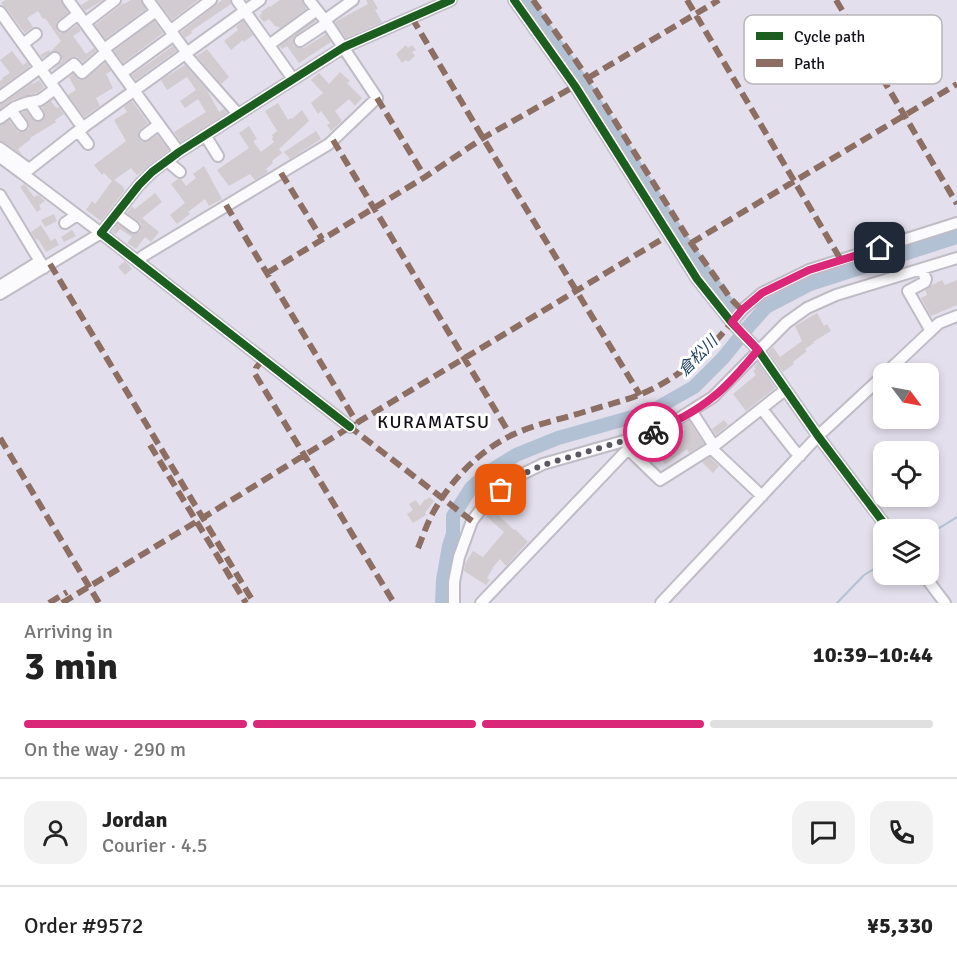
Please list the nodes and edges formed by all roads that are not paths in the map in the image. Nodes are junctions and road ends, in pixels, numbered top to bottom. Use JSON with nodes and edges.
{"nodes":[{"id":1,"x":116,"y":0,"type":"edge"},
{"id":2,"x":164,"y":0,"type":"edge"},
{"id":3,"x":211,"y":0,"type":"edge"},
{"id":4,"x":237,"y":0,"type":"edge"},
{"id":5,"x":260,"y":0,"type":"edge"},
{"id":6,"x":309,"y":0,"type":"edge"},
{"id":7,"x":353,"y":0,"type":"edge"},
{"id":8,"x":451,"y":0,"type":"edge"},
{"id":9,"x":514,"y":0,"type":"edge"},
{"id":10,"x":71,"y":1,"type":"edge"},
{"id":11,"x":153,"y":6,"type":"edge"},
{"id":12,"x":317,"y":10,"type":"junction"},
{"id":13,"x":245,"y":11,"type":"junction"},
{"id":14,"x":0,"y":12,"type":"edge"},
{"id":15,"x":81,"y":18,"type":"junction"},
{"id":16,"x":326,"y":21,"type":"junction"},
{"id":17,"x":63,"y":26,"type":"dead end"},
{"id":18,"x":172,"y":33,"type":"junction"},
{"id":19,"x":36,"y":34,"type":"dead end"},
{"id":20,"x":300,"y":41,"type":"dead end"},
{"id":21,"x":23,"y":44,"type":"junction"},
{"id":22,"x":269,"y":45,"type":"junction"},
{"id":23,"x":344,"y":47,"type":"junction"},
{"id":24,"x":105,"y":51,"type":"junction"},
{"id":25,"x":186,"y":54,"type":"junction"},
{"id":26,"x":55,"y":58,"type":"dead end"},
{"id":27,"x":40,"y":68,"type":"junction"},
{"id":28,"x":122,"y":73,"type":"junction"},
{"id":29,"x":293,"y":79,"type":"junction"},
{"id":30,"x":53,"y":85,"type":"junction"},
{"id":31,"x":135,"y":91,"type":"junction"},
{"id":32,"x":0,"y":97,"type":"edge"},
{"id":33,"x":29,"y":102,"type":"junction"},
{"id":34,"x":11,"y":110,"type":"junction"},
{"id":35,"x":238,"y":114,"type":"junction"},
{"id":36,"x":38,"y":115,"type":"dead end"},
{"id":37,"x":0,"y":118,"type":"edge"},
{"id":38,"x":22,"y":125,"type":"dead end"},
{"id":39,"x":159,"y":125,"type":"junction"},
{"id":40,"x":81,"y":129,"type":"junction"},
{"id":41,"x":145,"y":135,"type":"dead end"},
{"id":42,"x":205,"y":135,"type":"junction"},
{"id":43,"x":88,"y":144,"type":"dead end"},
{"id":44,"x":0,"y":148,"type":"edge"},
{"id":45,"x":178,"y":152,"type":"junction"},
{"id":46,"x":218,"y":156,"type":"dead end"},
{"id":47,"x":0,"y":157,"type":"edge"},
{"id":48,"x":167,"y":161,"type":"junction"},
{"id":49,"x":26,"y":171,"type":"junction"},
{"id":50,"x":180,"y":172,"type":"dead end"},
{"id":51,"x":0,"y":195,"type":"edge"},
{"id":52,"x":116,"y":214,"type":"junction"},
{"id":53,"x":77,"y":215,"type":"junction"},
{"id":54,"x":957,"y":223,"type":"edge"},
{"id":55,"x":65,"y":224,"type":"dead end"},
{"id":56,"x":134,"y":227,"type":"dead end"},
{"id":57,"x":101,"y":233,"type":"junction"},
{"id":58,"x":957,"y":258,"type":"edge"},
{"id":59,"x":138,"y":262,"type":"junction"},
{"id":60,"x":42,"y":265,"type":"junction"},
{"id":61,"x":921,"y":269,"type":"junction"},
{"id":62,"x":0,"y":286,"type":"edge"},
{"id":63,"x":0,"y":294,"type":"edge"},
{"id":64,"x":957,"y":316,"type":"edge"},
{"id":65,"x":732,"y":322,"type":"junction"},
{"id":66,"x":931,"y":331,"type":"junction"},
{"id":67,"x":758,"y":350,"type":"junction"},
{"id":68,"x":896,"y":363,"type":"edge"},
{"id":69,"x":873,"y":384,"type":"edge"},
{"id":70,"x":785,"y":390,"type":"junction"},
{"id":71,"x":762,"y":409,"type":"junction"},
{"id":72,"x":692,"y":412,"type":"junction"},
{"id":73,"x":350,"y":427,"type":"dead end"},
{"id":74,"x":819,"y":436,"type":"junction"},
{"id":75,"x":629,"y":444,"type":"junction"},
{"id":76,"x":713,"y":447,"type":"junction"},
{"id":77,"x":800,"y":456,"type":"junction"},
{"id":78,"x":762,"y":496,"type":"junction"},
{"id":79,"x":881,"y":519,"type":"edge"},
{"id":80,"x":931,"y":585,"type":"edge"},
{"id":81,"x":454,"y":603,"type":"edge"},
{"id":82,"x":481,"y":603,"type":"edge"},
{"id":83,"x":661,"y":603,"type":"edge"},
{"id":84,"x":945,"y":603,"type":"edge"}],
"edges":[{"from":1,"to":15,"type":"street"},
{"from":2,"to":11,"type":"street"},
{"from":3,"to":18,"type":"street"},
{"from":4,"to":13,"type":"street"},
{"from":5,"to":13,"type":"street"},
{"from":6,"to":12,"type":"street"},
{"from":7,"to":16,"type":"street"},
{"from":8,"to":23,"type":"street"},
{"from":9,"to":65,"type":"street"},
{"from":10,"to":15,"type":"street"},
{"from":11,"to":18,"type":"street"},
{"from":11,"to":24,"type":"street"},
{"from":12,"to":16,"type":"street"},
{"from":12,"to":22,"type":"street"},
{"from":13,"to":22,"type":"street"},
{"from":13,"to":25,"type":"street"},
{"from":14,"to":21,"type":"street"},
{"from":15,"to":17,"type":"street"},
{"from":15,"to":24,"type":"street"},
{"from":16,"to":20,"type":"street"},
{"from":16,"to":23,"type":"street"},
{"from":18,"to":25,"type":"street"},
{"from":18,"to":28,"type":"street"},
{"from":19,"to":21,"type":"street"},
{"from":21,"to":27,"type":"street"},
{"from":22,"to":29,"type":"street"},
{"from":23,"to":29,"type":"street"},
{"from":23,"to":59,"type":"street"},
{"from":24,"to":28,"type":"street"},
{"from":24,"to":30,"type":"street"},
{"from":25,"to":31,"type":"street"},
{"from":25,"to":35,"type":"street"},
{"from":26,"to":27,"type":"street"},
{"from":27,"to":30,"type":"street"},
{"from":27,"to":32,"type":"street"},
{"from":28,"to":31,"type":"street"},
{"from":29,"to":35,"type":"street"},
{"from":30,"to":33,"type":"street"},
{"from":30,"to":40,"type":"street"},
{"from":31,"to":39,"type":"street"},
{"from":31,"to":40,"type":"street"},
{"from":33,"to":34,"type":"street"},
{"from":33,"to":36,"type":"street"},
{"from":34,"to":37,"type":"street"},
{"from":34,"to":38,"type":"street"},
{"from":35,"to":42,"type":"street"},
{"from":39,"to":41,"type":"street"},
{"from":39,"to":45,"type":"street"},
{"from":40,"to":43,"type":"street"},
{"from":40,"to":49,"type":"street"},
{"from":42,"to":45,"type":"street"},
{"from":42,"to":46,"type":"street"},
{"from":44,"to":49,"type":"street"},
{"from":45,"to":48,"type":"street"},
{"from":47,"to":49,"type":"street"},
{"from":48,"to":50,"type":"street"},
{"from":48,"to":52,"type":"street"},
{"from":49,"to":53,"type":"street"},
{"from":51,"to":60,"type":"street"},
{"from":52,"to":56,"type":"street"},
{"from":52,"to":57,"type":"street"},
{"from":53,"to":55,"type":"street"},
{"from":53,"to":57,"type":"street"},
{"from":54,"to":65,"type":"street"},
{"from":57,"to":59,"type":"street"},
{"from":57,"to":60,"type":"street"},
{"from":58,"to":61,"type":"street"},
{"from":59,"to":73,"type":"street"},
{"from":60,"to":62,"type":"street"},
{"from":60,"to":63,"type":"street"},
{"from":61,"to":66,"type":"street"},
{"from":61,"to":67,"type":"street"},
{"from":64,"to":66,"type":"street"},
{"from":65,"to":67,"type":"street"},
{"from":66,"to":68,"type":"street"},
{"from":67,"to":70,"type":"street"},
{"from":67,"to":72,"type":"street"},
{"from":69,"to":74,"type":"street"},
{"from":70,"to":71,"type":"street"},
{"from":70,"to":74,"type":"street"},
{"from":71,"to":76,"type":"street"},
{"from":71,"to":77,"type":"street"},
{"from":72,"to":75,"type":"street"},
{"from":72,"to":76,"type":"street"},
{"from":74,"to":77,"type":"street"},
{"from":74,"to":79,"type":"street"},
{"from":75,"to":76,"type":"street"},
{"from":75,"to":81,"type":"street"},
{"from":75,"to":82,"type":"street"},
{"from":76,"to":78,"type":"street"},
{"from":77,"to":78,"type":"street"},
{"from":78,"to":83,"type":"street"},
{"from":80,"to":84,"type":"street"}]}
